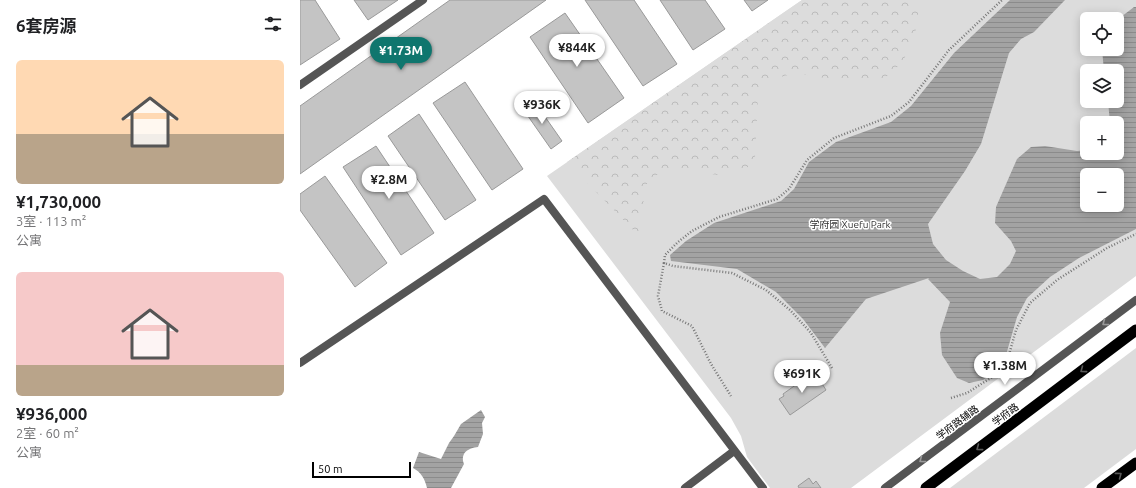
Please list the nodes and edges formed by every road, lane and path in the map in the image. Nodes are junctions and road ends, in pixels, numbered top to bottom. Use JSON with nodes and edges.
{"nodes":[{"id":1,"x":424,"y":0,"type":"edge"},
{"id":2,"x":1002,"y":0,"type":"edge"},
{"id":3,"x":300,"y":85,"type":"edge"},
{"id":4,"x":1136,"y":234,"type":"edge"},
{"id":5,"x":664,"y":263,"type":"junction"},
{"id":6,"x":1136,"y":300,"type":"edge"},
{"id":7,"x":1136,"y":330,"type":"edge"},
{"id":8,"x":300,"y":363,"type":"edge"},
{"id":9,"x":832,"y":368,"type":"dead end"},
{"id":10,"x":731,"y":396,"type":"dead end"},
{"id":11,"x":952,"y":398,"type":"dead end"},
{"id":12,"x":734,"y":451,"type":"junction"},
{"id":13,"x":1136,"y":463,"type":"edge"},
{"id":14,"x":685,"y":488,"type":"edge"},
{"id":15,"x":762,"y":488,"type":"edge"},
{"id":16,"x":885,"y":488,"type":"edge"},
{"id":17,"x":926,"y":488,"type":"edge"},
{"id":18,"x":1102,"y":488,"type":"edge"}],
"edges":[{"from":1,"to":3,"type":"street"},
{"from":2,"to":5,"type":"path"},
{"from":4,"to":11,"type":"path"},
{"from":5,"to":9,"type":"path"},
{"from":5,"to":10,"type":"path"},
{"from":6,"to":16,"type":"street","name":"学府路辅路","one_way":true},
{"from":7,"to":17,"type":"highway","name":"学府路","one_way":true},
{"from":8,"to":12,"type":"street"},
{"from":12,"to":14,"type":"street"},
{"from":12,"to":15,"type":"street"},
{"from":18,"to":13,"type":"highway","one_way":true}]}
